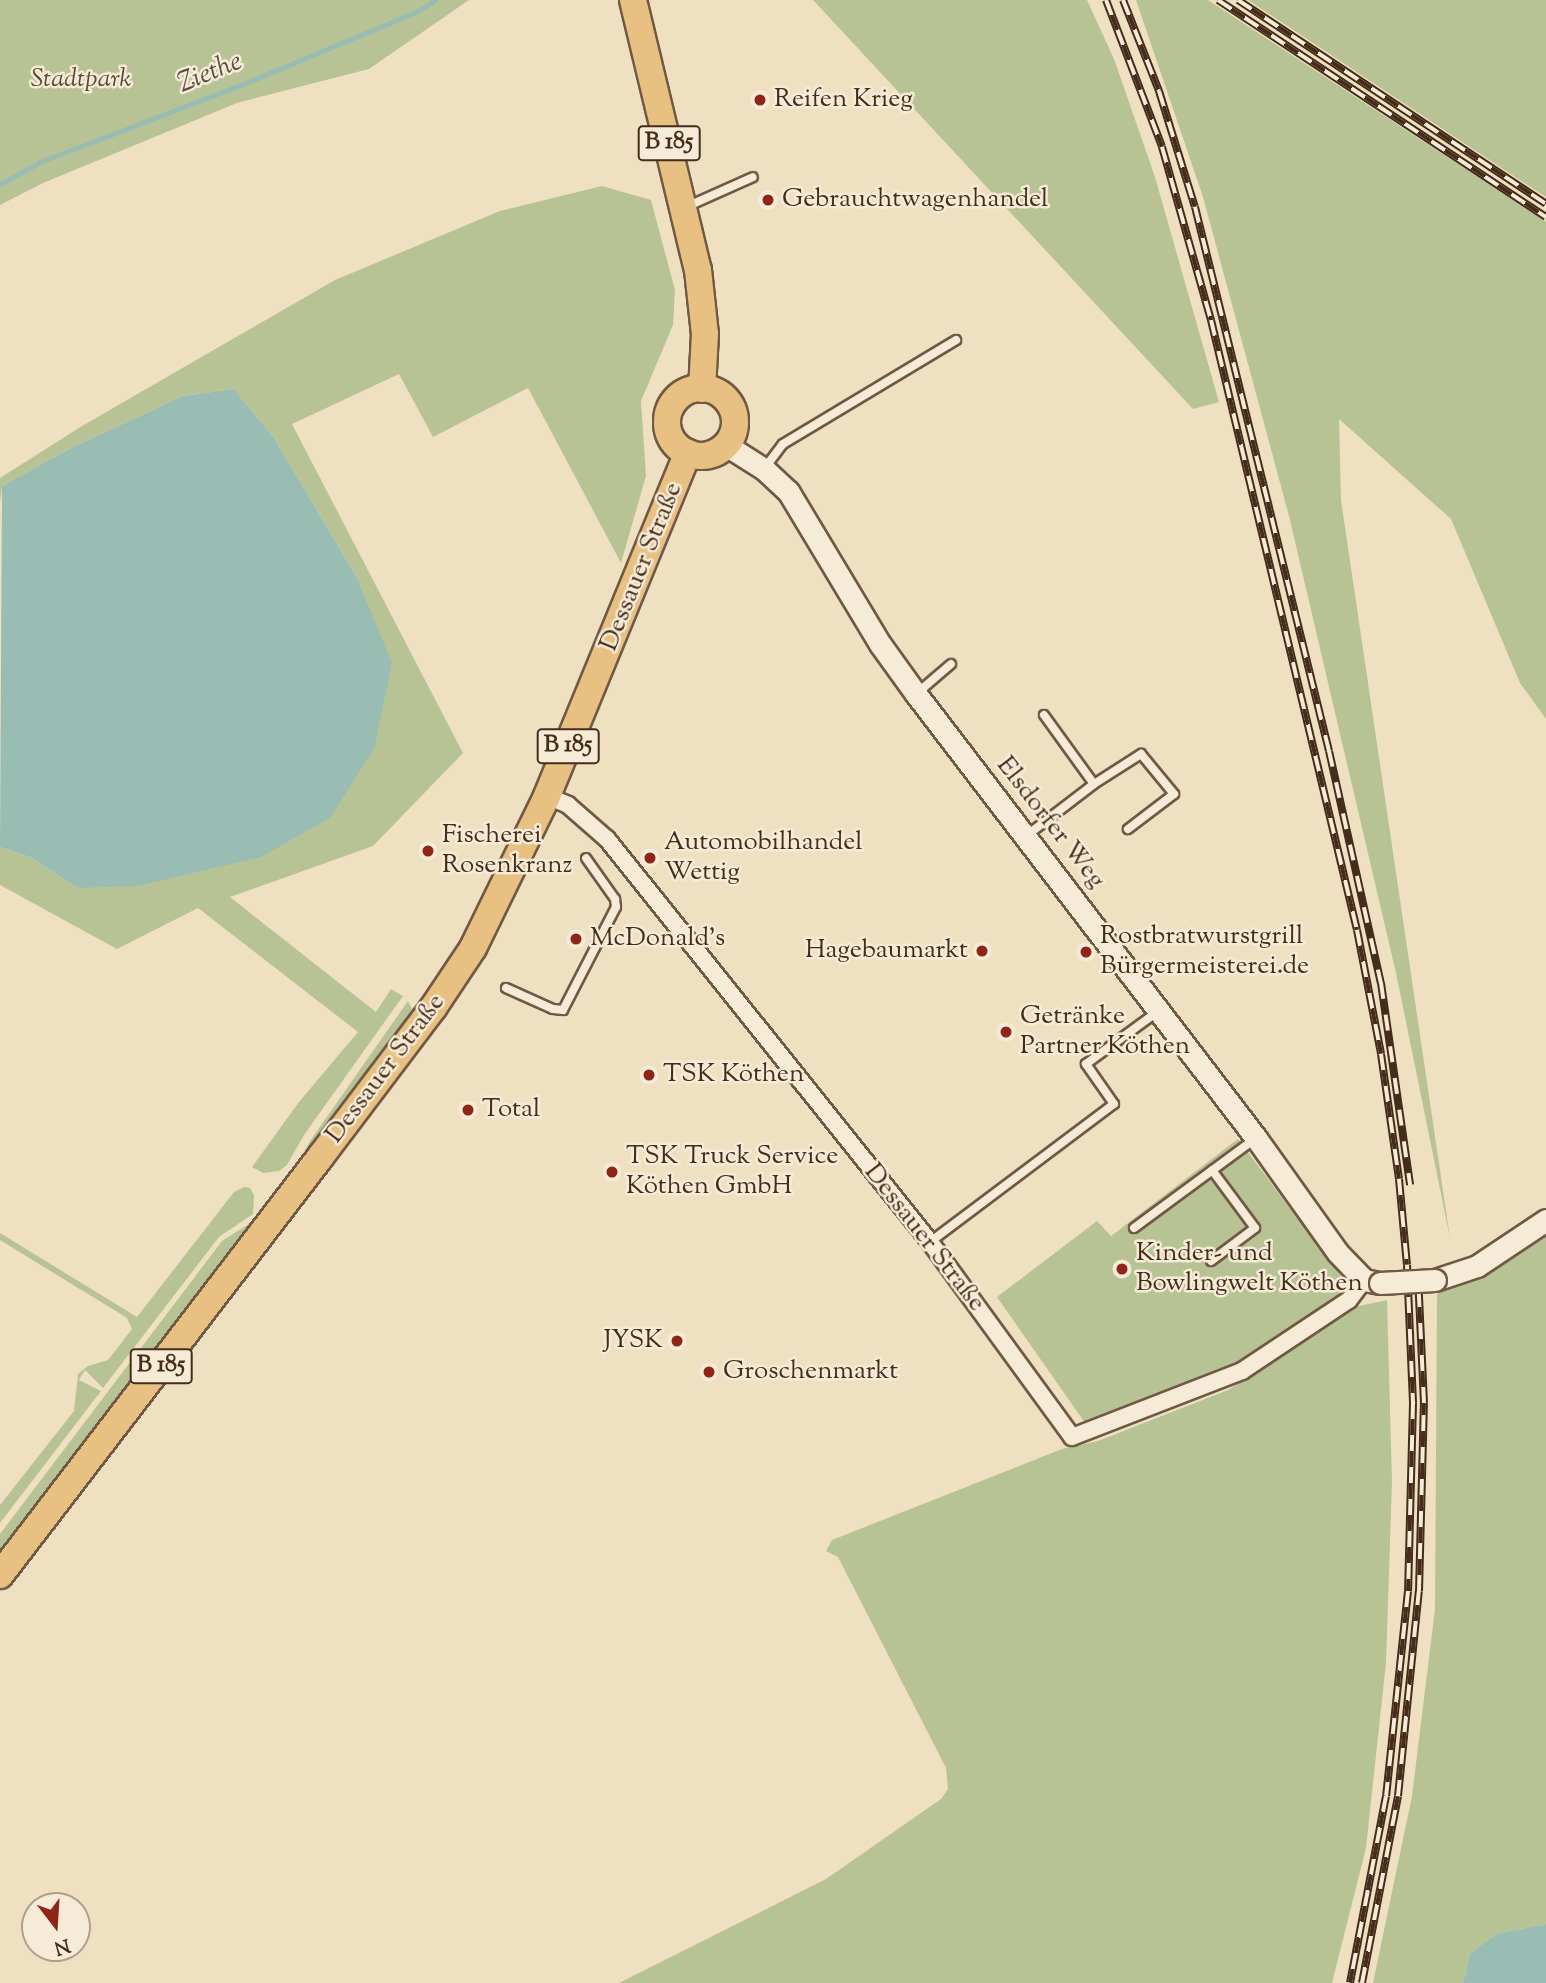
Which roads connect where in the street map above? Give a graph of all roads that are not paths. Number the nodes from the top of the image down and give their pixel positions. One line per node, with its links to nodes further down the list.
1 (633, 0): 3 (main road, B 185)
2 (753, 177): 3 (lane)
3 (684, 208): 5 (main road, B 185)
4 (956, 340): 8 (lane)
5 (702, 389): 6 (main road); 7 (main road)
6 (726, 445): 7 (main road); 8 (street, Elsdorfer Weg)
7 (688, 453): 13 (main road, Dessauer Straße / B 185)
8 (764, 469): 10 (street, Elsdorfer Weg)
9 (951, 664): 10 (lane)
10 (916, 694): 15 (street, Elsdorfer Weg)
11 (1044, 715): 12 (lane)
12 (1094, 784): 14 (lane); 15 (lane)
13 (547, 796): 23 (street, Dessauer Straße); 26 (main road, Dessauer Straße / B 185)
14 (1128, 829)
15 (1026, 836): 18 (street, Elsdorfer Weg)
16 (586, 858): 17 (lane)
17 (506, 988)
18 (1159, 1010): 19 (street, Elsdorfer Weg); 23 (lane)
19 (1256, 1138): 20 (lane); 25 (street, Elsdorfer Weg)
20 (1212, 1170): 22 (lane); 24 (lane)
21 (1546, 1220): 25 (street, bridge)
22 (1134, 1228)
23 (930, 1242): 25 (street, Dessauer Straße)
24 (1211, 1261)
25 (1372, 1282)
26 (0, 1575)

